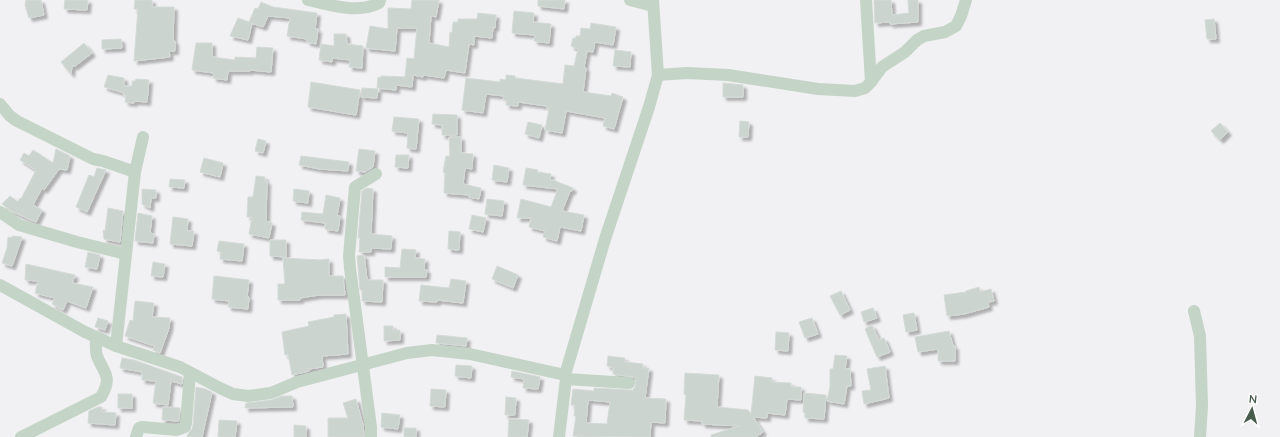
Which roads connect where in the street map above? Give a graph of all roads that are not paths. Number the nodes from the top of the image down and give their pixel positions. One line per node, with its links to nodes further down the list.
1 (308, 0): 2 (street)
2 (380, 0)
3 (630, 0): 6 (street)
4 (866, 0): 8 (street)
5 (966, 0): 8 (street)
6 (653, 3): 7 (street)
7 (658, 75): 8 (street); 21 (street)
8 (872, 82)
9 (0, 104): 11 (street)
10 (143, 137): 11 (street)
11 (135, 172): 14 (street)
12 (376, 174): 19 (street)
13 (0, 212): 14 (street)
14 (126, 254): 18 (street)
15 (0, 285): 17 (street)
16 (1194, 311): 27 (street)
17 (96, 337): 18 (street); 23 (street)
18 (116, 346): 20 (street)
19 (363, 364): 20 (street); 21 (street); 25 (street)
20 (190, 373): 24 (street)
21 (566, 377): 22 (street); 26 (street)
22 (629, 383)
23 (21, 437)
24 (136, 437)
25 (371, 437)
26 (559, 437)
27 (1200, 437)

